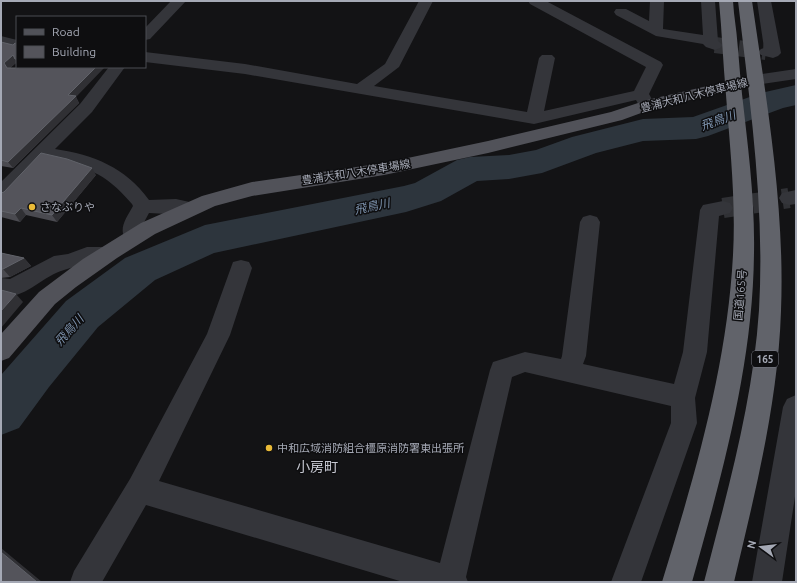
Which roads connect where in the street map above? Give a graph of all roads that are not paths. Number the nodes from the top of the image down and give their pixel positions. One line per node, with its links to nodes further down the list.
1 (179, 1): 11 (street)
2 (426, 1): 19 (street)
3 (535, 1): 20 (street)
4 (657, 1): 10 (street)
5 (708, 1): 10 (street)
6 (726, 1): 18 (highway, 国道165号 / 165)
7 (745, 1): 17 (highway, 国道165号 / 165)
8 (764, 1): 12 (street)
9 (621, 12): 10 (street)
10 (656, 31)
11 (146, 35)
12 (766, 52)
13 (146, 57): 19 (street)
14 (547, 58): 21 (street)
15 (116, 68): 23 (street)
16 (796, 74): 17 (street)
17 (755, 85): 18 (main road, 豊浦大和八木停車場線); 22 (highway, 国道165号 / 165)
18 (734, 88): 20 (main road, 豊浦大和八木停車場線); 22 (highway, 国道165号 / 165)
19 (360, 89): 21 (street)
20 (644, 99): 21 (street); 26 (main road, 豊浦大和八木停車場線)
21 (534, 119)
22 (750, 134): 41 (highway, 国道165号 / 165); 42 (highway, 国道165号 / 165)
23 (43, 153): 24 (street); 25 (street)
24 (1, 193)
25 (143, 206): 26 (street); 29 (street)
26 (187, 208): 29 (main road, 豊浦大和八木停車場線)
27 (723, 208): 35 (street)
28 (590, 222): 34 (street)
29 (133, 236): 30 (main road, 豊浦大和八木停車場線)
30 (105, 255): 32 (street); 33 (main road, 豊浦大和八木停車場線)
31 (241, 268): 37 (street)
32 (1, 287)
33 (1, 351)
34 (568, 371): 35 (street); 39 (street)
35 (683, 398): 40 (street)
36 (796, 407): 43 (street)
37 (140, 489): 38 (street); 39 (street)
38 (85, 582)
39 (452, 582)
40 (626, 582)
41 (677, 582)
42 (719, 582)
43 (767, 582)

